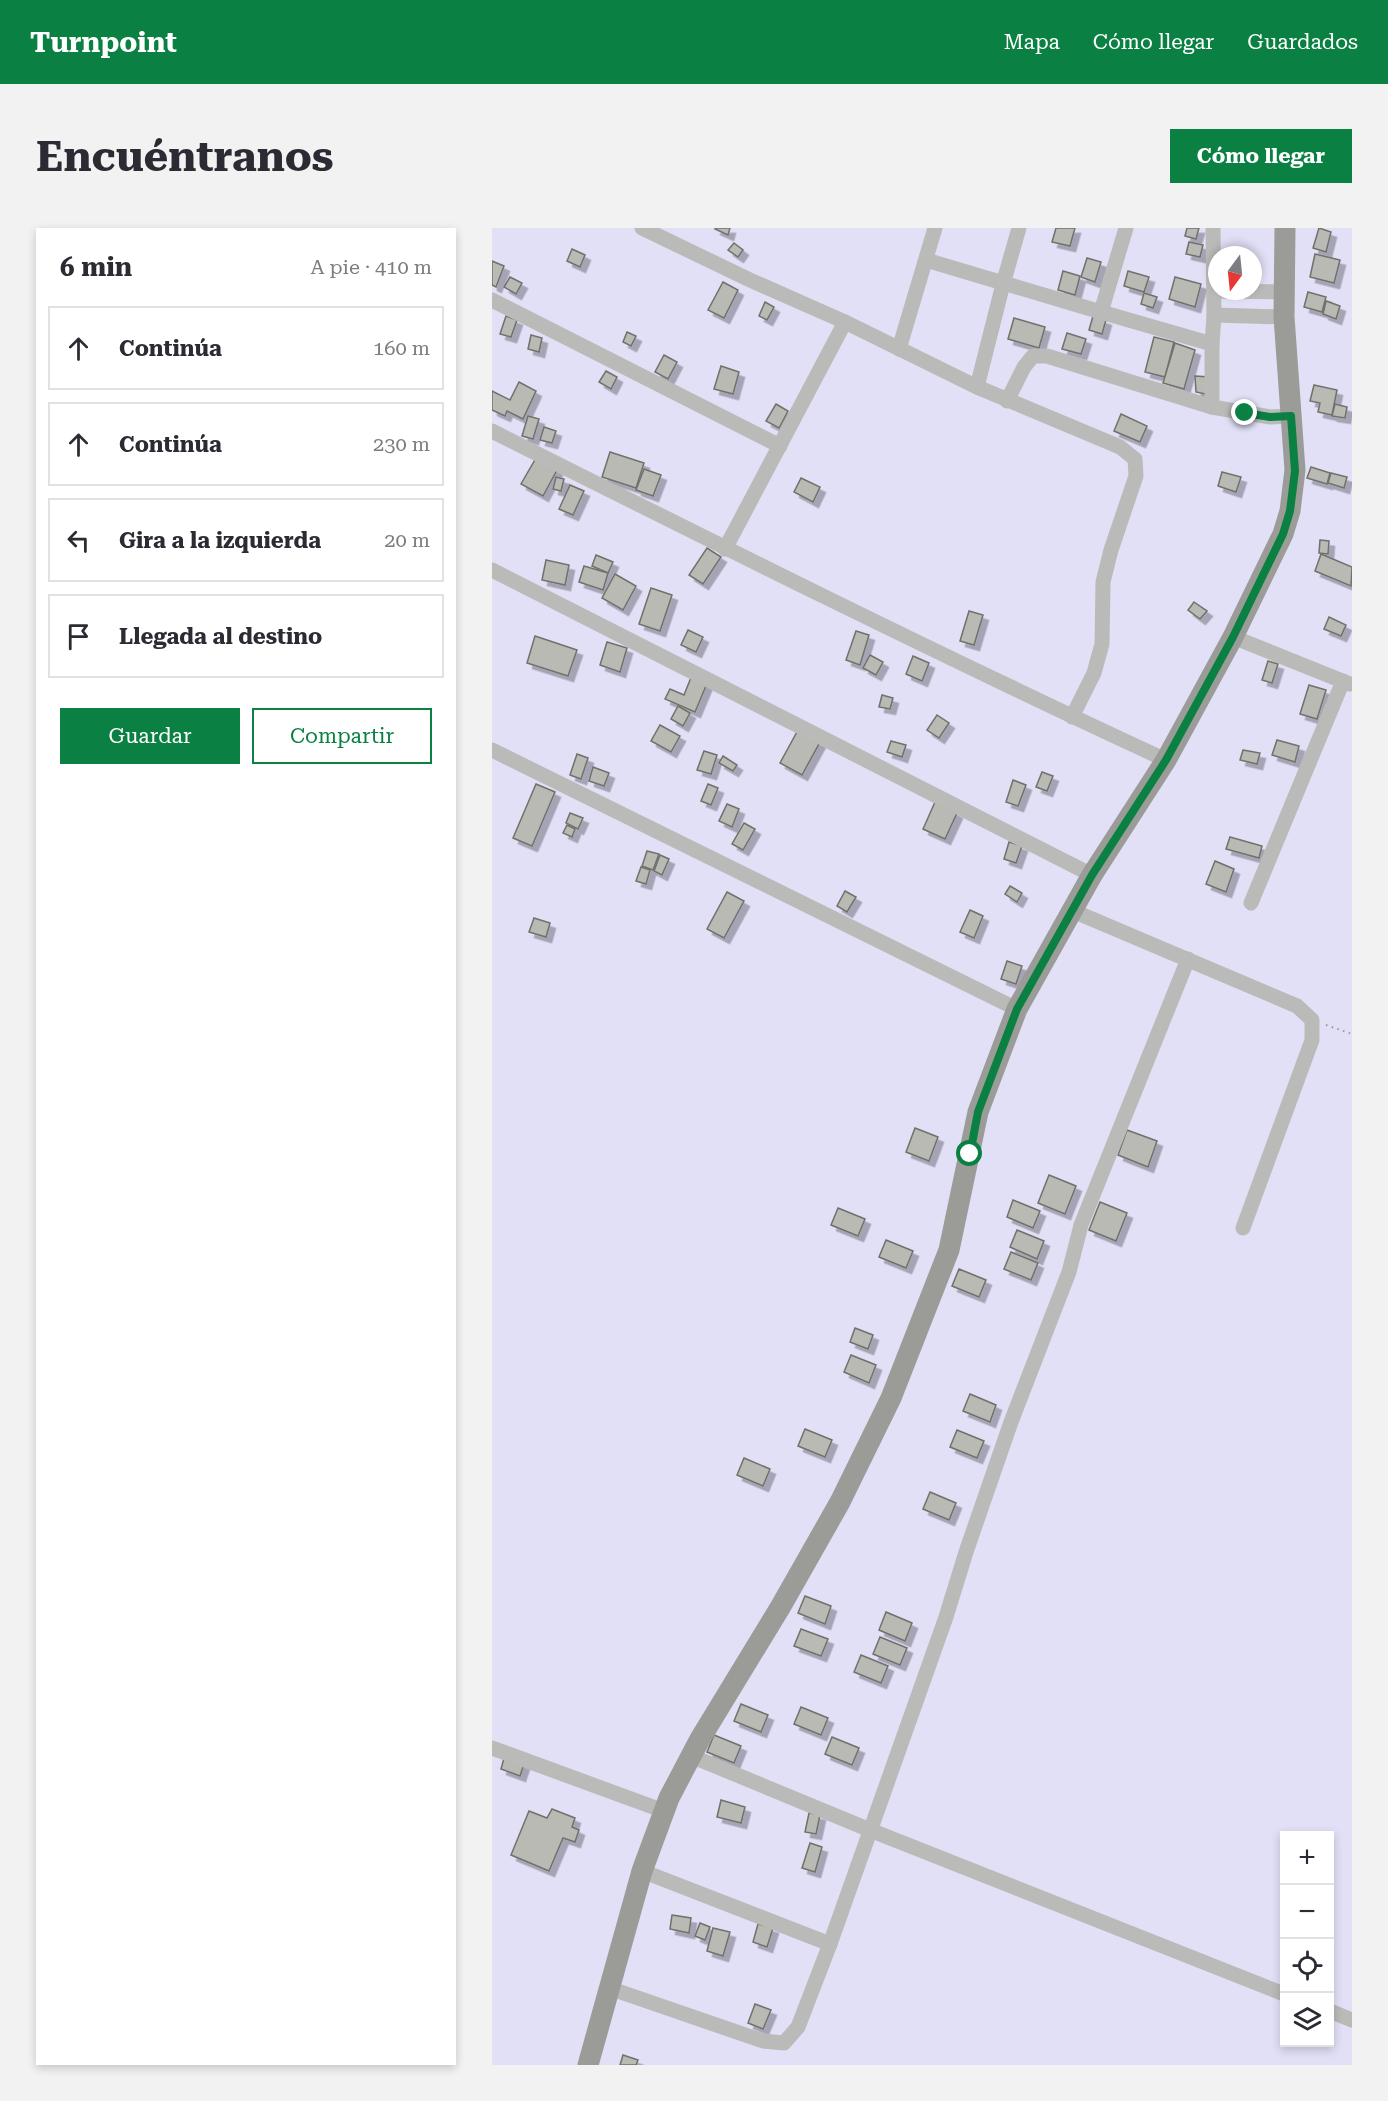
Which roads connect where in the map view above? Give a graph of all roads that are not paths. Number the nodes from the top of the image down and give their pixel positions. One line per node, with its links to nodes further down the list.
1 (642, 228): 17 (street)
2 (935, 228): 8 (street)
3 (1019, 228): 9 (street)
4 (1126, 228): 14 (street)
5 (1213, 228): 7 (street)
6 (1285, 228): 11 (street)
7 (1213, 246)
8 (926, 260): 9 (street); 19 (street)
9 (1003, 284): 14 (street); 20 (street)
10 (1262, 292): 11 (street)
11 (1284, 292): 16 (street)
12 (492, 300): 25 (street)
13 (1214, 300): 15 (street)
14 (1101, 312): 18 (street)
15 (1215, 315): 16 (street); 18 (street)
16 (1284, 317): 23 (street)
17 (845, 322): 19 (street); 25 (street)
18 (1212, 344): 22 (street)
19 (899, 349): 20 (street)
20 (977, 387): 21 (street)
21 (1007, 401): 22 (street); 30 (street)
22 (1212, 407): 23 (street)
23 (1291, 416): 28 (street)
24 (492, 431): 26 (street)
25 (780, 446): 26 (street)
26 (725, 549): 30 (street)
27 (492, 570): 33 (street)
28 (1233, 637): 29 (street); 32 (street)
29 (1347, 683): 34 (street)
30 (1072, 717): 32 (street)
31 (492, 750): 37 (street)
32 (1166, 760): 33 (street)
33 (1092, 875): 35 (street)
34 (1251, 903)
35 (1073, 911): 36 (street); 37 (street)
36 (1188, 959): 38 (street); 42 (street)
37 (1017, 1009): 40 (street)
38 (1243, 1228)
39 (492, 1748): 41 (street)
40 (691, 1756): 41 (street); 42 (street)
41 (664, 1811): 43 (street)
42 (870, 1830): 44 (street); 46 (street)
43 (642, 1871): 44 (street); 45 (street)
44 (830, 1944): 45 (street)
45 (609, 1988): 49 (street)
46 (1281, 1993)
47 (1334, 2013): 48 (street)
48 (1352, 2020)
49 (588, 2065)

